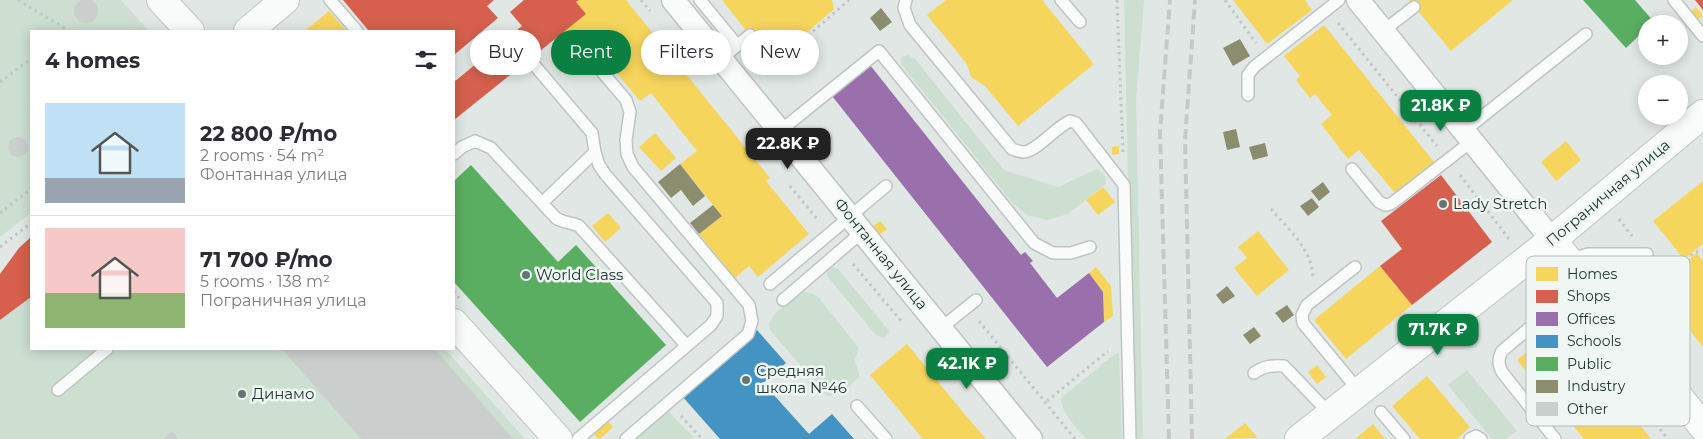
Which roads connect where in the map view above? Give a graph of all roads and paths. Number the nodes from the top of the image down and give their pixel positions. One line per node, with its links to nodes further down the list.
1 (18, 0): 18 (path)
2 (161, 0): 19 (main road)
3 (285, 0): 20 (main road)
4 (330, 0): 21 (lane)
5 (673, 0): 22 (street, Фонтанная улица)
6 (700, 0): 23 (lane)
7 (848, 0): 24 (path)
8 (906, 0): 44 (lane)
9 (1061, 0): 17 (lane)
10 (1117, 0): 44 (path)
11 (1225, 0): 29 (path)
12 (1339, 0): 16 (lane)
13 (1358, 0): 25 (street)
14 (1674, 0): 27 (lane)
15 (1414, 6): 25 (lane)
16 (1327, 10): 36 (lane); 42 (path)
17 (1080, 22)
18 (67, 30)
19 (189, 30)
20 (249, 30)
21 (356, 30)
22 (705, 30)
23 (717, 30)
24 (814, 30)
25 (1383, 31): 39 (street)
26 (1586, 34): 39 (lane)
27 (1703, 36)
28 (741, 42): 30 (lane)
29 (1256, 43)
30 (731, 50)
31 (731, 55): 38 (street, Фонтанная улица)
32 (30, 60): 35 (path)
33 (541, 73): 40 (lane)
34 (605, 75): 78 (lane)
35 (0, 82)
36 (1248, 94)
37 (1703, 114): 52 (main road, Пограничная улица)
38 (780, 131): 51 (street, Фонтанная улица); 55 (lane)
39 (1468, 136): 42 (lane); 52 (street)
40 (595, 152): 47 (lane); 72 (lane)
41 (455, 153): 47 (lane)
42 (1449, 160): 43 (lane); 53 (path)
43 (1352, 169)
44 (1124, 185): 71 (lane)
45 (886, 186): 51 (lane)
46 (30, 190): 49 (path)
47 (542, 203): 72 (lane)
48 (1271, 209): 67 (path)
49 (0, 213)
50 (30, 224): 54 (path)
51 (856, 224): 64 (lane); 65 (lane); 70 (street, Фонтанная улица)
52 (1552, 240): 58 (main road, Пограничная улица); 59 (main road)
53 (1502, 246)
54 (0, 247)
55 (1090, 247)
56 (1703, 251): 61 (path)
57 (1647, 254): 60 (lane)
58 (1532, 256)
59 (1565, 256)
60 (1581, 256)
61 (1690, 256)
62 (1526, 260): 76 (main road, Пограничная улица)
63 (1355, 267): 67 (lane)
64 (770, 284)
65 (783, 300)
66 (972, 304): 70 (lane); 92 (path)
67 (1307, 305): 76 (lane)
68 (455, 324): 86 (main road)
69 (1526, 326): 79 (lane)
70 (941, 328): 91 (street, Фонтанная улица)
71 (1127, 336): 77 (path); 93 (lane)
72 (686, 345): 87 (lane)
73 (106, 350): 75 (lane)
74 (1254, 373): 83 (lane)
75 (58, 390)
76 (1359, 391): 83 (main road, Пограничная улица)
77 (1047, 401)
78 (669, 402): 88 (lane); 89 (path)
79 (1526, 402)
80 (857, 406): 90 (lane)
81 (1690, 411): 85 (main road)
82 (1381, 412): 95 (lane)
83 (1330, 414): 94 (main road, Пограничная улица)
84 (1545, 426): 98 (lane)
85 (1703, 427)
86 (558, 439)
87 (578, 439)
88 (626, 439)
89 (702, 439)
90 (886, 439)
91 (1031, 439)
92 (1075, 439)
93 (1130, 439)
94 (1299, 439)
95 (1404, 439)
96 (1470, 439): 97 (lane)
97 (1481, 439)
98 (1555, 439)

